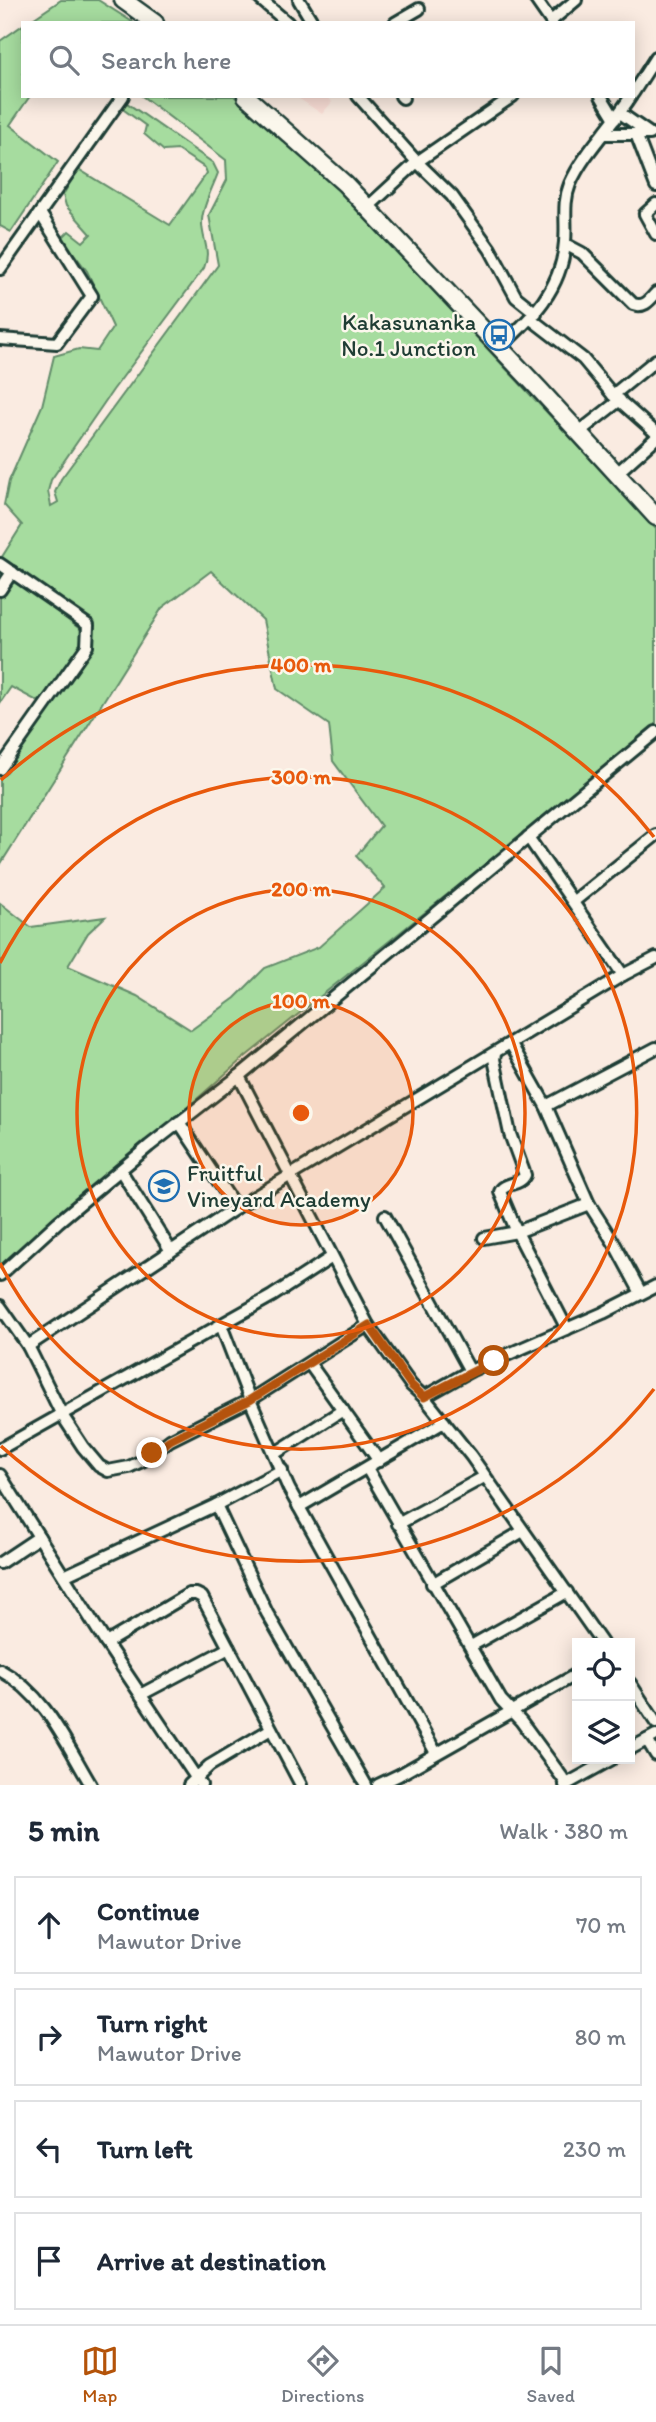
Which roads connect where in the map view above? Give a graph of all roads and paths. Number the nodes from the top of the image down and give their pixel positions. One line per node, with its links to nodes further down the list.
1 (123, 0): 7 (highway)
2 (261, 0): 8 (street)
3 (299, 0): 9 (street)
4 (536, 0): 11 (street)
5 (576, 0): 12 (street)
6 (419, 9): 10 (street)
7 (152, 21)
8 (286, 21)
9 (310, 21)
10 (398, 21)
11 (550, 21)
12 (552, 21)
13 (655, 61): 14 (street)
14 (635, 90)
15 (123, 98): 29 (street)
16 (248, 98): 28 (highway)
17 (360, 98): 25 (street)
18 (508, 98): 25 (street)
19 (603, 98): 21 (street)
20 (629, 98): 21 (street)
21 (617, 116): 22 (street); 23 (street)
22 (653, 133): 24 (street)
23 (604, 134): 24 (street); 31 (street)
24 (636, 134): 26 (street)
25 (417, 162): 28 (street); 34 (street)
26 (656, 186)
27 (656, 204): 30 (street)
28 (368, 207): 36 (highway)
29 (40, 214): 32 (street); 35 (street)
30 (656, 233)
31 (565, 244): 33 (street); 34 (street)
32 (0, 269)
33 (656, 293)
34 (533, 316): 36 (street); 38 (street)
35 (0, 339)
36 (499, 348): 39 (highway)
37 (656, 360): 38 (street)
38 (616, 397): 39 (street); 40 (street)
39 (579, 432): 42 (highway)
40 (656, 433)
41 (656, 439): 42 (street)
42 (616, 474): 43 (highway)
43 (656, 517)
44 (0, 564): 45 (street)
45 (12, 572): 46 (street); 48 (street)
46 (0, 590)
47 (656, 732): 50 (street)
48 (0, 769)
49 (656, 835): 51 (street)
50 (528, 837): 51 (street); 57 (street)
51 (574, 901): 53 (street)
52 (656, 958): 53 (street)
53 (623, 975): 54 (street)
54 (511, 1044): 56 (street); 58 (street)
55 (656, 1048): 58 (street)
56 (495, 1054): 61 (street); 65 (street)
57 (239, 1076): 59 (street); 61 (street)
58 (546, 1106): 62 (street)
59 (179, 1122): 60 (street); 63 (street)
60 (121, 1171): 67 (street); 69 (street)
61 (290, 1175): 63 (street); 68 (street)
62 (589, 1204): 65 (street); 71 (street)
63 (236, 1208): 67 (street)
64 (385, 1216): 78 (street)
65 (517, 1233): 66 (street); 75 (street)
66 (484, 1238)
67 (171, 1251): 76 (street)
68 (332, 1257): 73 (street); 74 (street)
69 (0, 1275)
70 (656, 1286): 71 (street)
71 (641, 1293): 75 (street)
72 (0, 1306): 76 (street)
73 (221, 1325): 80 (street); 82 (street)
74 (369, 1325): 77 (street); 79 (street)
75 (567, 1329): 78 (street)
76 (28, 1346): 82 (street)
77 (309, 1363): 80 (street); 81 (street)
78 (470, 1371): 79 (street)
79 (424, 1397): 83 (street)
80 (250, 1400): 82 (street); 85 (street)
81 (343, 1410): 85 (street); 86 (street)
82 (62, 1415): 84 (street)
83 (444, 1422): 86 (street); 90 (street)
84 (0, 1449)
85 (274, 1454): 88 (street)
86 (379, 1461): 87 (street)
87 (366, 1468): 92 (street); 93 (street)
88 (282, 1470): 91 (street); 92 (street)
89 (0, 1475): 95 (street)
90 (484, 1476): 93 (street); 94 (street)
91 (216, 1505): 97 (street); 119 (street)
92 (299, 1507): 113 (street)
93 (398, 1524): 98 (street)
94 (523, 1531): 98 (street); 99 (street)
95 (39, 1537): 96 (street); 97 (street)
96 (0, 1563)
97 (64, 1576): 101 (street)
98 (432, 1584): 102 (street)
99 (567, 1592): 100 (street); 102 (street)
100 (599, 1638)
101 (106, 1643): 103 (street); 107 (street)
102 (471, 1646): 108 (street)
103 (229, 1648): 107 (street); 110 (street)
104 (0, 1670): 117 (street)
105 (572, 1677): 108 (street)
106 (635, 1691): 109 (street)
107 (142, 1695): 116 (street)
108 (512, 1711): 113 (street); 121 (street)
109 (656, 1723)
110 (271, 1729): 116 (street); 118 (street)
111 (652, 1737): 112 (street); 114 (street)
112 (635, 1746)
113 (436, 1753): 120 (street)
114 (656, 1755)
115 (603, 1764): 121 (street)
116 (195, 1783)
117 (91, 1785)
118 (302, 1785)
119 (366, 1785)
120 (378, 1785)
121 (566, 1785)

